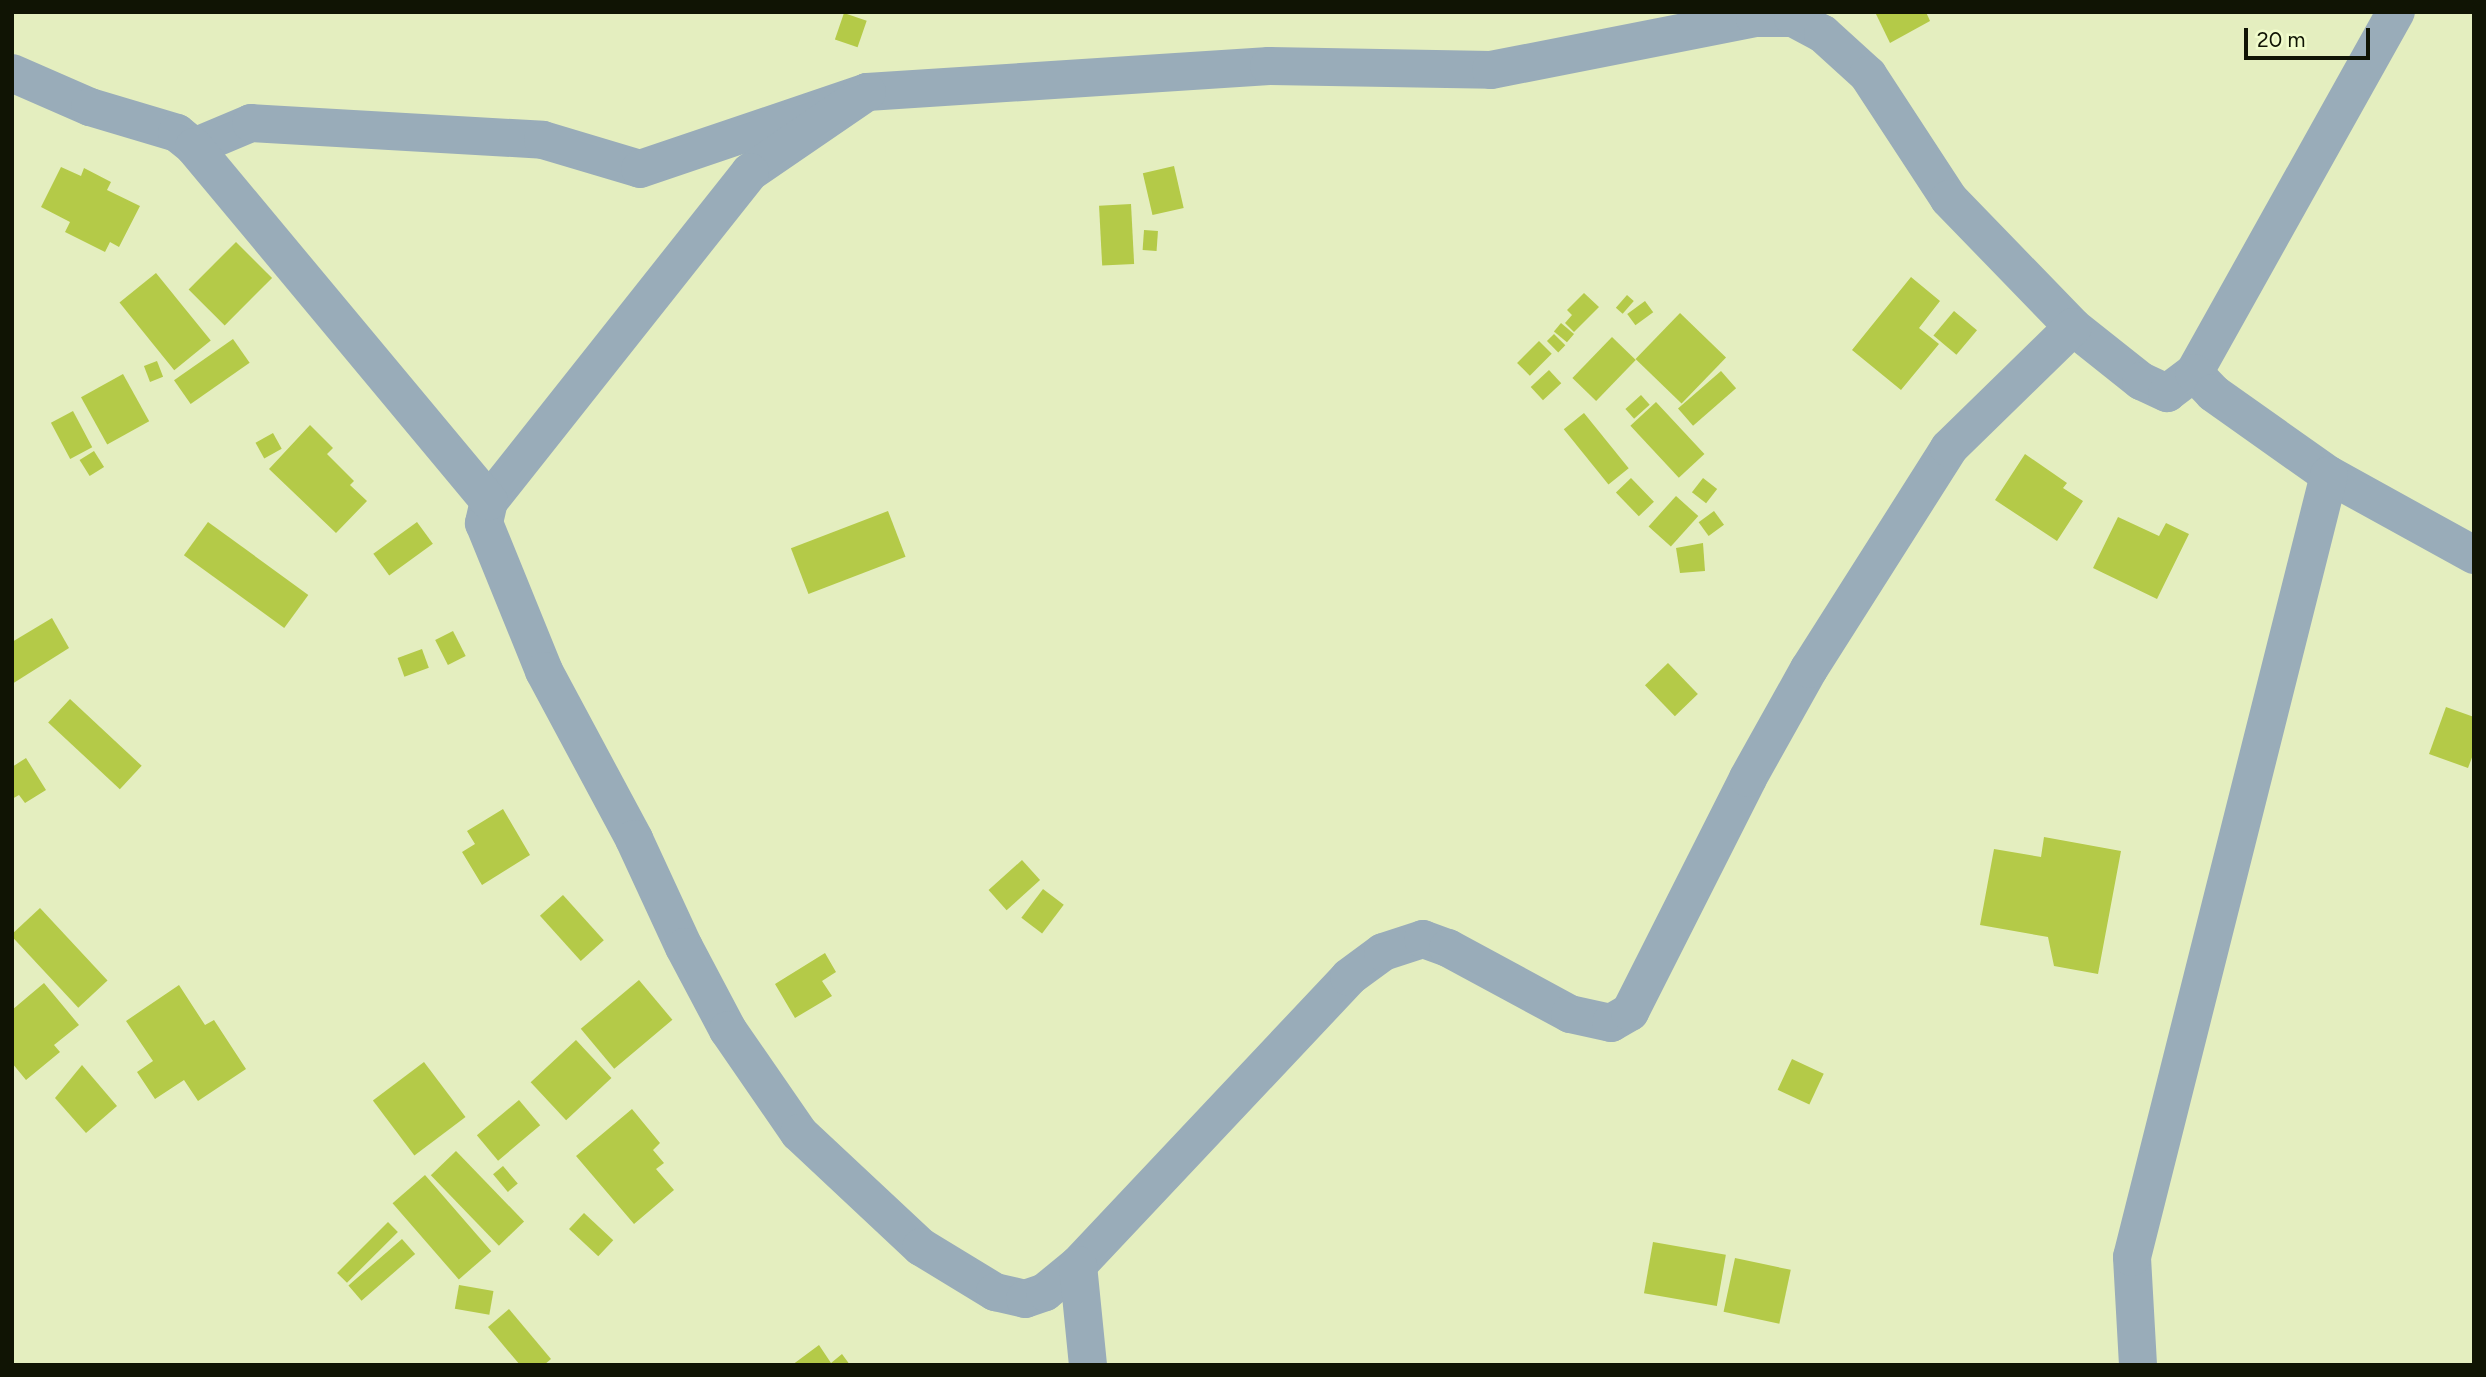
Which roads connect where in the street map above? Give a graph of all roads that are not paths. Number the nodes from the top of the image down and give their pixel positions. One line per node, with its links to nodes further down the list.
1 (2396, 12): 7 (street)
2 (12, 73): 4 (street)
3 (867, 92): 5 (street); 6 (street); 9 (street)
4 (30, 96): 5 (street)
5 (194, 147): 9 (street)
6 (2073, 327): 7 (street); 11 (street)
7 (2193, 373): 8 (street)
8 (2329, 475): 10 (street); 13 (street)
9 (489, 501): 11 (street)
10 (2474, 555)
11 (1078, 1265): 12 (street)
12 (1088, 1365)
13 (2138, 1365)

